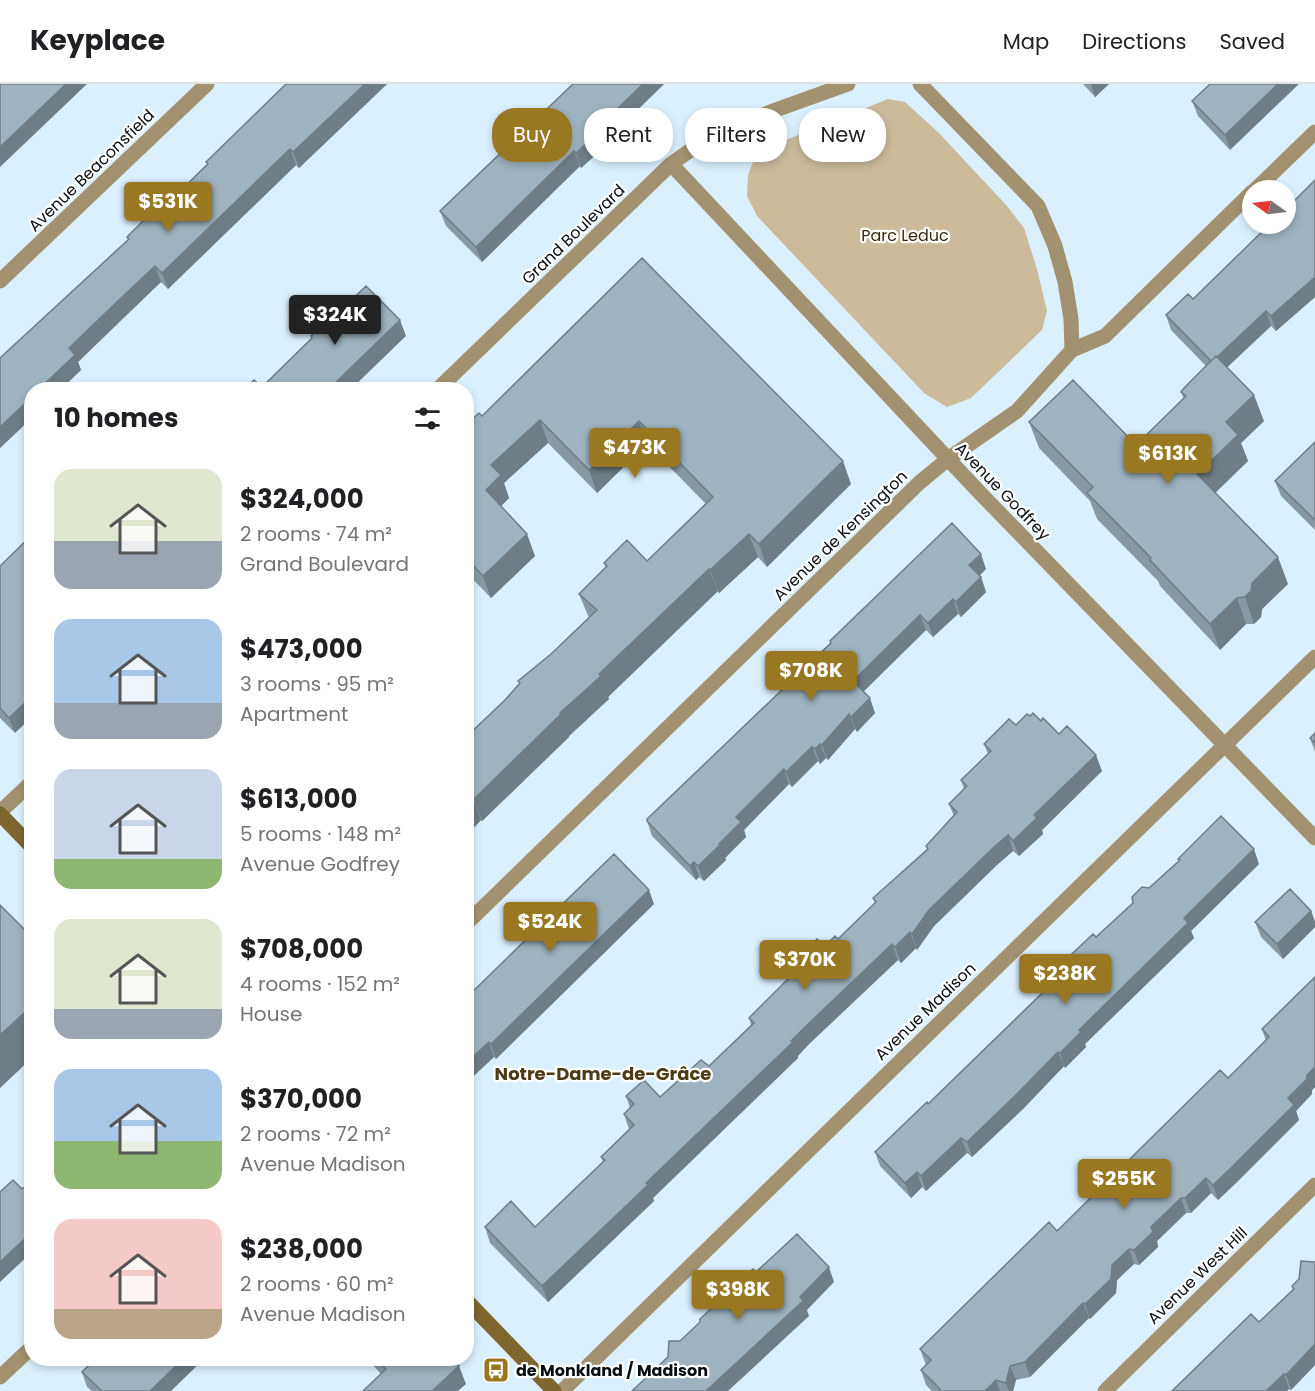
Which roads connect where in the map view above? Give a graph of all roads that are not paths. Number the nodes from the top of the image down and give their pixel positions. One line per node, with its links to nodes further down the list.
1 (207, 84): 8 (street, Avenue Beaconsfield)
2 (848, 84): 5 (street, Grand Boulevard)
3 (920, 84): 9 (street)
4 (1315, 132): 6 (street, Avenue de Kensington)
5 (671, 164): 10 (street, Grand Boulevard); 11 (street, Avenue Godfrey)
6 (1265, 180)
7 (1242, 202): 9 (street, Avenue de Kensington)
8 (0, 281)
9 (1072, 350): 11 (street, Avenue de Kensington)
10 (445, 382)
11 (948, 459): 13 (street, Avenue Godfrey); 18 (street, Avenue de Kensington)
12 (1315, 657): 13 (street, Avenue Madison)
13 (1225, 745): 17 (street, Avenue Godfrey); 24 (street, Avenue Madison)
14 (24, 790): 15 (street)
15 (0, 813): 16 (street)
16 (24, 838)
17 (1315, 838)
18 (474, 916)
19 (1315, 1185): 25 (street, Avenue West Hill)
20 (474, 1308): 23 (street)
21 (24, 1354): 22 (street)
22 (0, 1377)
23 (554, 1391)
24 (562, 1391)
25 (1105, 1391)

